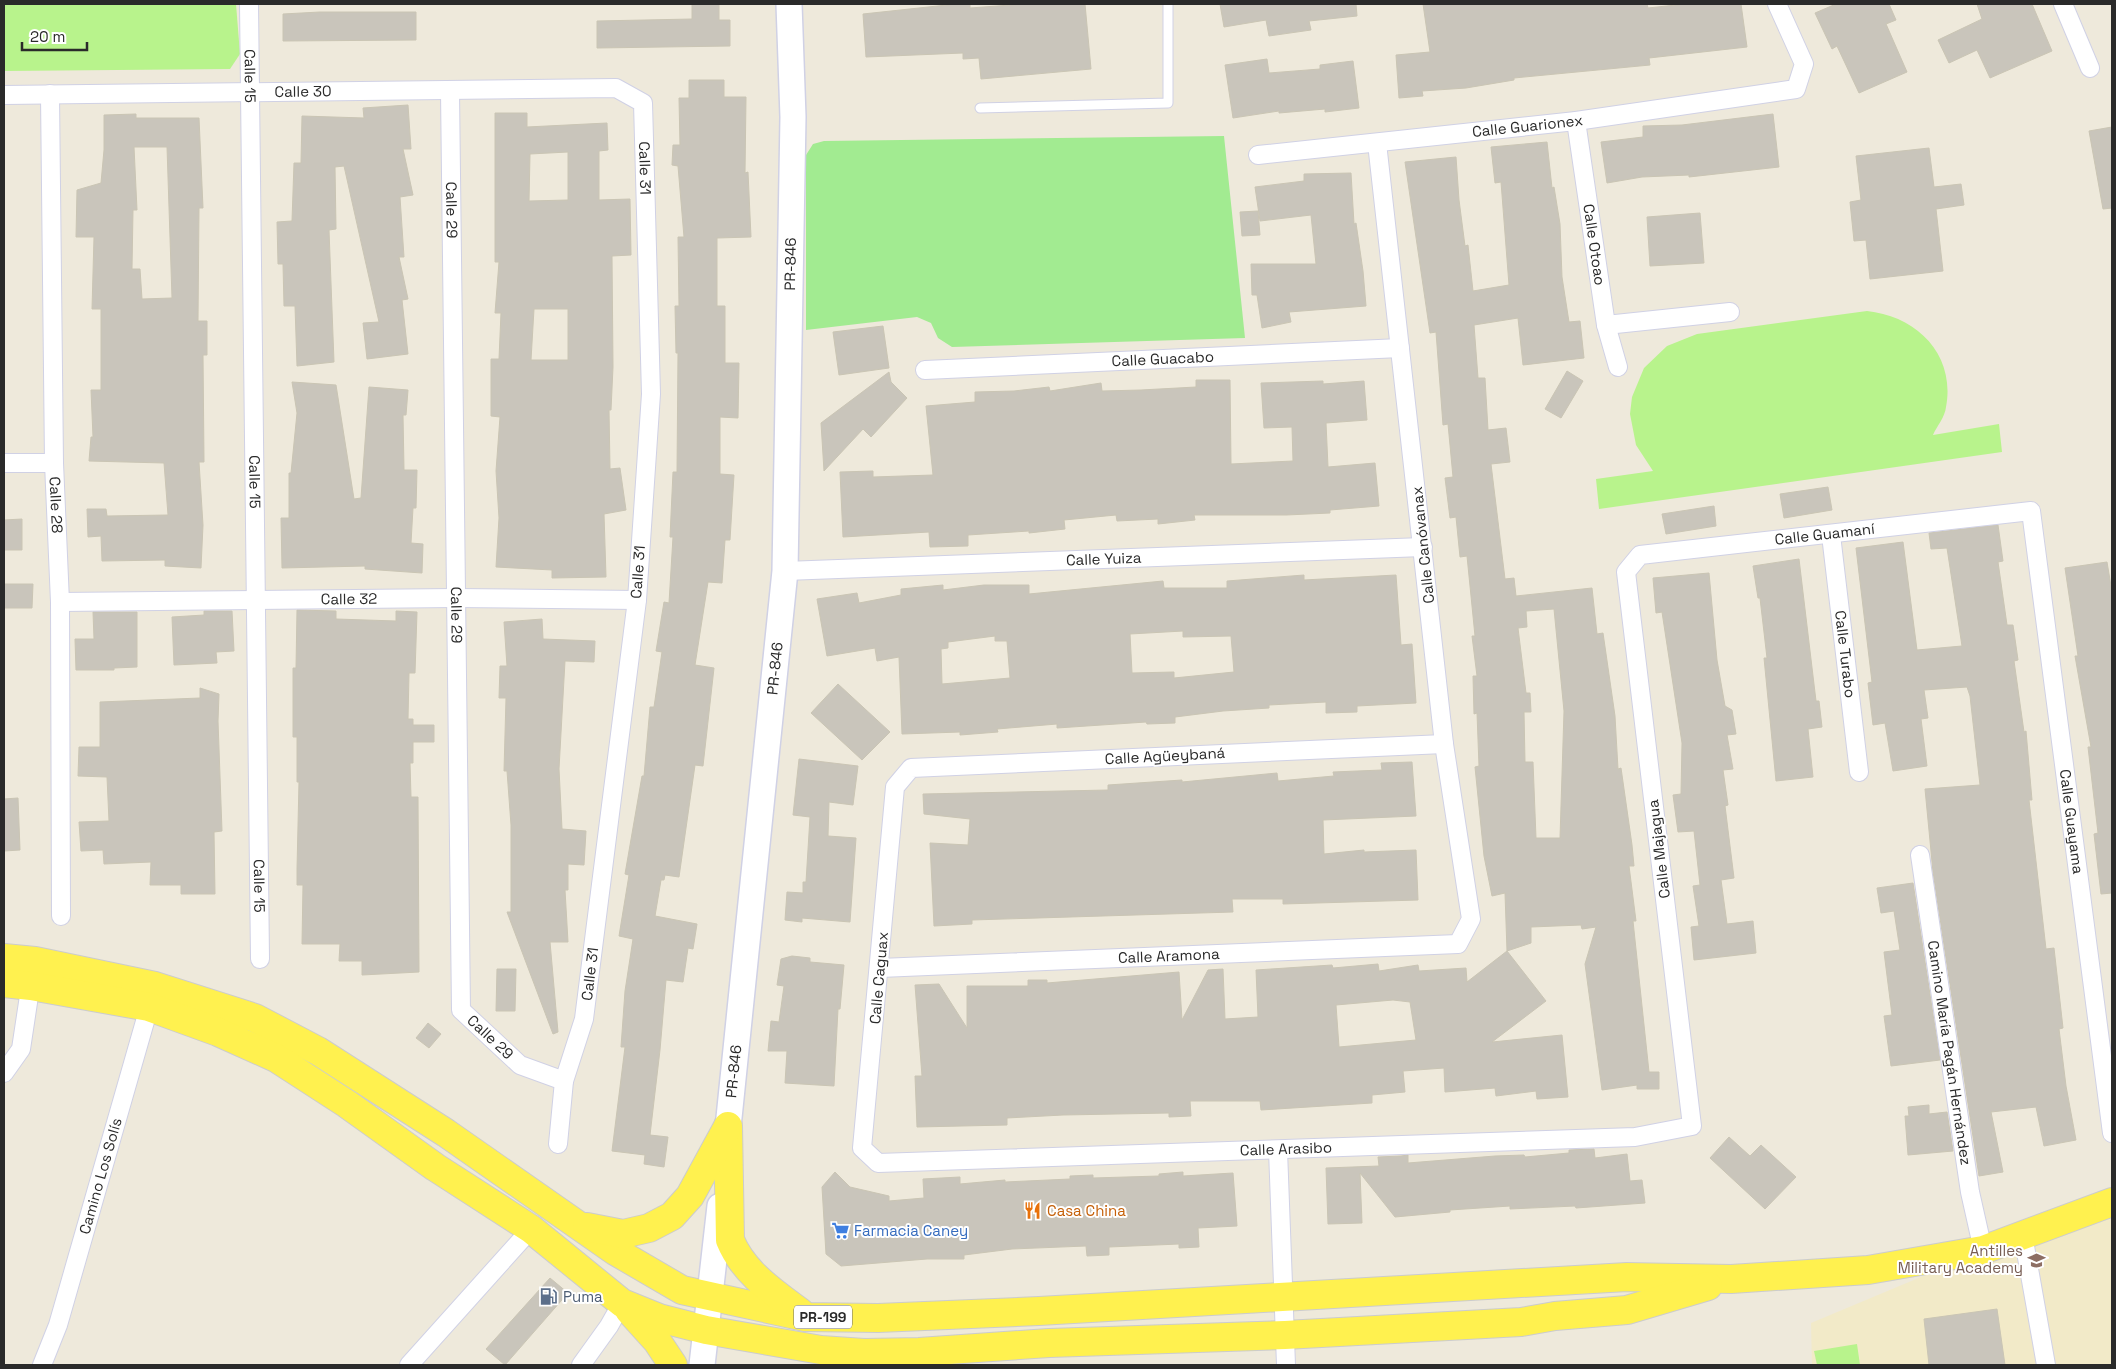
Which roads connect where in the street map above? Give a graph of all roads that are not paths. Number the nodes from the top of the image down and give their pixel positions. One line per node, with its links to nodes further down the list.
1 (248, 4): 9 (street, Calle 15)
2 (789, 4): 26 (street, PR-846 / PR-846)
3 (1168, 4): 12 (lane)
4 (1777, 4): 13 (street, Calle Guarionex)
5 (2063, 4): 6 (street)
6 (2090, 68)
7 (601, 88): 8 (street, Calle 30); 30 (street, Calle 31)
8 (450, 91): 9 (street, Calle 30); 28 (street, Calle 29)
9 (249, 92): 10 (street, Calle 30); 29 (street, Calle 15)
10 (50, 94): 11 (street, Calle 30); 22 (street, Calle 28)
11 (4, 95)
12 (980, 108)
13 (1576, 121): 14 (street, Calle Guarionex); 17 (street, Calle Otoao)
14 (1377, 143): 15 (street, Calle Guarionex); 18 (street, Calle Canóvanax)
15 (1258, 155)
16 (1730, 312): 17 (street)
17 (1606, 326): 19 (street, Calle Otoao)
18 (1400, 348): 20 (street, Calle Guacabo); 25 (street, Calle Canóvanax)
19 (1618, 367)
20 (925, 370)
21 (4, 463): 22 (street)
22 (54, 463): 31 (street, Calle 28)
23 (2031, 511): 24 (street, Calle Guamaní); 48 (street, Calle Guayama)
24 (1831, 535): 27 (street, Calle Guamaní); 33 (street, Calle Turabo)
25 (1423, 547): 26 (street, Calle Yuiza); 32 (street, Calle Canóvanax)
26 (785, 571): 46 (street, PR-846 / PR-846)
27 (1626, 572): 47 (street, Calle Majagua)
28 (455, 598): 29 (street, Calle 32); 30 (street, Calle 32); 45 (street, Calle 29)
29 (256, 599): 31 (street, Calle 32); 39 (street, Calle 15)
30 (637, 600): 45 (street, Calle 31)
31 (60, 602): 36 (street, Calle 28)
32 (1444, 744): 34 (street, Calle Agüeybaná); 37 (street, Calle Canóvanax)
33 (1860, 772)
34 (895, 787): 40 (street, Calle Caguax)
35 (1920, 854): 56 (street, Camino María Pagán Hernández)
36 (61, 916)
37 (1458, 944): 40 (street, Calle Aramona)
38 (4, 958): 41 (main road, PR-199)
39 (260, 959)
40 (880, 968): 51 (street, Calle Caguax)
41 (33, 973): 42 (main road, PR-199); 43 (main road, PR-199); 44 (street)
42 (4, 983)
43 (152, 996): 53 (main road, PR-199); 54 (main road, PR-199); 65 (street, Camino Los Solís)
44 (4, 1073)
45 (564, 1081): 49 (street, Calle 31)
46 (728, 1126): 53 (main road); 58 (street, PR-846 / PR-846); 61 (main road)
47 (1692, 1126): 50 (street, Calle Arasibo)
48 (2112, 1133)
49 (558, 1144)
50 (1278, 1150): 51 (street, Calle Arasibo); 59 (street)
51 (878, 1163)
52 (2112, 1202): 55 (main road, PR-199)
53 (577, 1226): 58 (main road, PR-199)
54 (531, 1229): 60 (main road, PR-199); 66 (street)
55 (2023, 1236): 56 (main road, PR-199); 72 (street)
56 (1983, 1250): 57 (main road, PR-199)
57 (1731, 1279): 59 (main road, PR-199); 63 (main road, PR-199)
58 (710, 1297): 61 (main road, PR-199); 62 (street, PR-846 / PR-846)
59 (1283, 1297): 61 (main road, PR-199); 63 (street)
60 (622, 1303): 62 (main road, PR-199); 67 (street); 68 (main road)
61 (805, 1316)
62 (706, 1330): 64 (main road, PR-199); 69 (street, PR-846)
63 (1285, 1335): 64 (main road, PR-199); 71 (street)
64 (842, 1352): 70 (main road)
65 (42, 1365)
66 (409, 1365)
67 (581, 1365)
68 (673, 1365)
69 (702, 1365)
70 (800, 1365)
71 (1286, 1365)
72 (2046, 1365)

